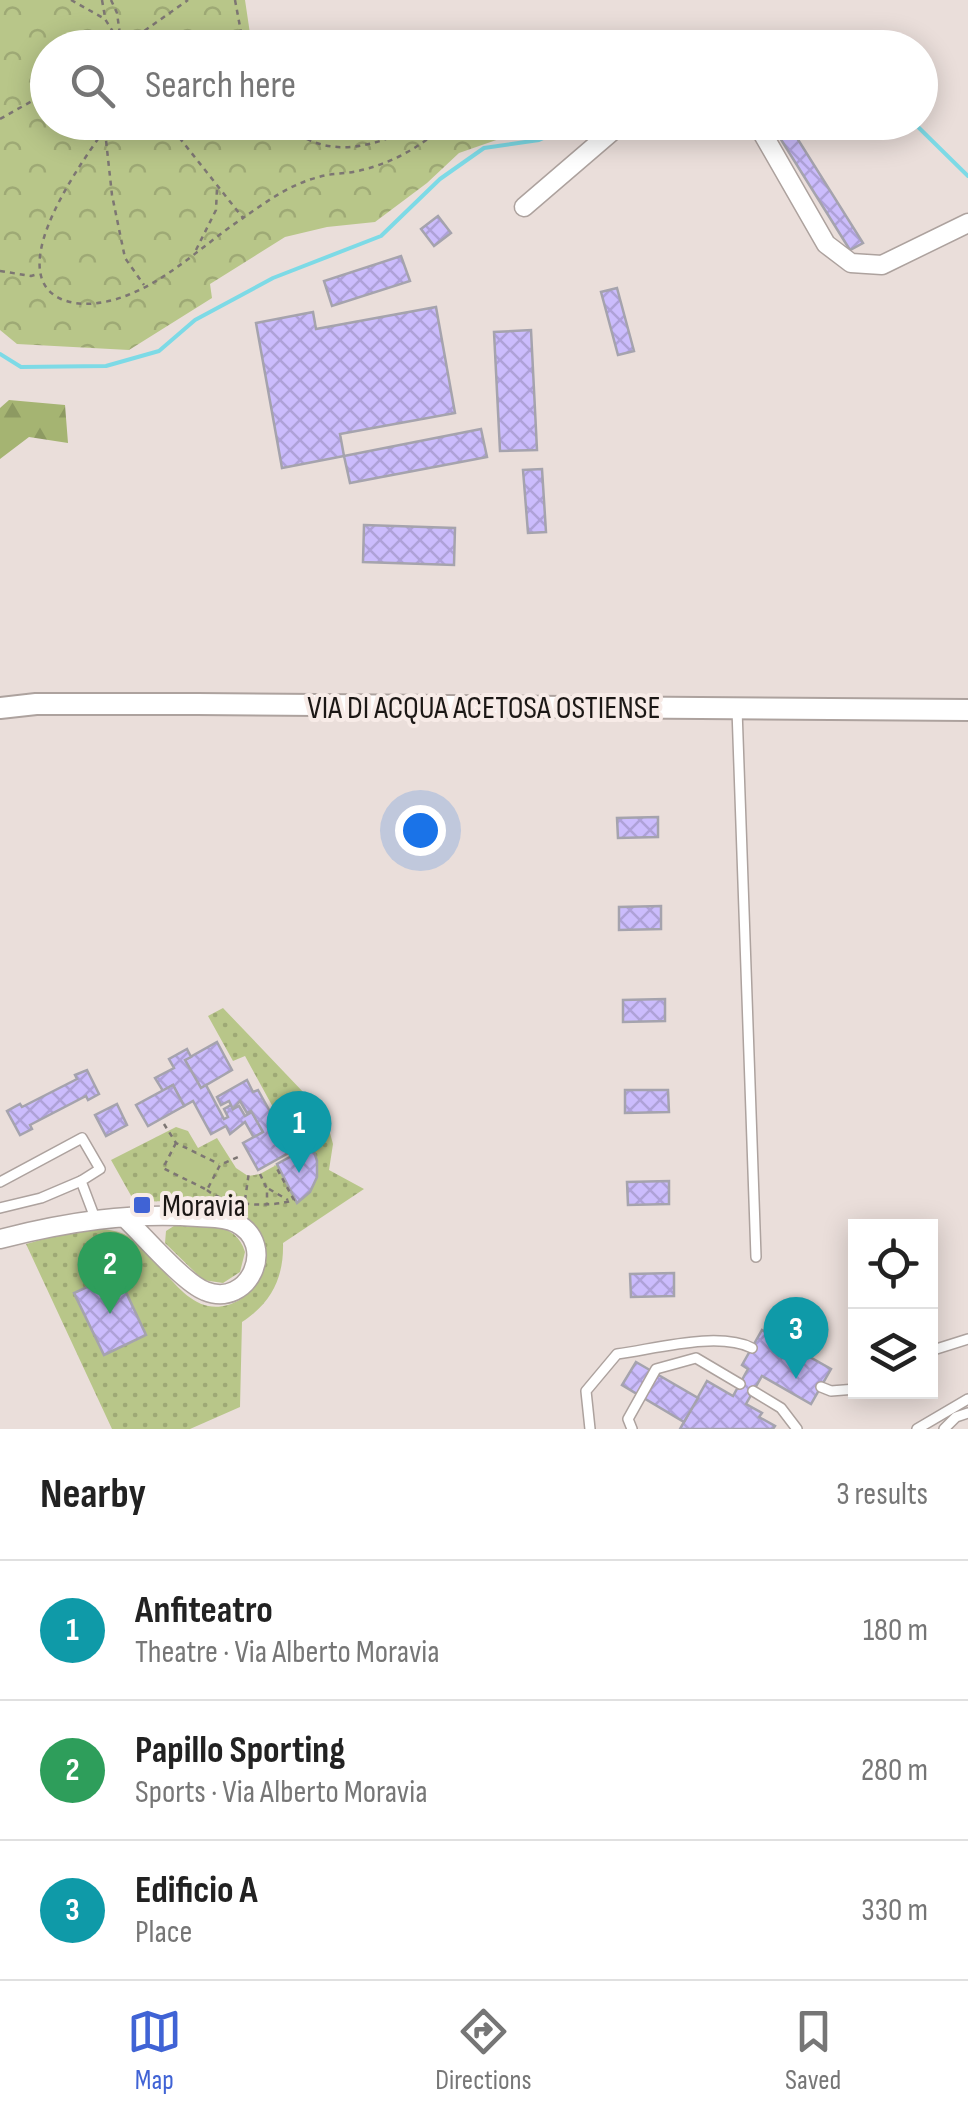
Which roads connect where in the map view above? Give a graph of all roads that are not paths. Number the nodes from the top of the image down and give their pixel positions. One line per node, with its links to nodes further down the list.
1 (602, 140): 3 (street)
2 (766, 140): 4 (street)
3 (524, 207)
4 (968, 223)
5 (0, 708): 6 (street, VIA DI ACQUA ACETOSA OSTIENSE)
6 (737, 709): 7 (street, VIA DI ACQUA ACETOSA OSTIENSE); 14 (lane)
7 (968, 710)
8 (82, 1181): 9 (lane); 10 (lane); 11 (lane)
9 (0, 1182)
10 (0, 1208)
11 (94, 1218): 12 (street); 13 (street)
12 (126, 1218): 12 (street)
13 (0, 1238)
14 (756, 1258)
15 (968, 1339): 17 (lane)
16 (752, 1348): 24 (lane)
17 (938, 1348)
18 (740, 1384): 25 (lane)
19 (821, 1388): 20 (lane)
20 (848, 1390)
21 (753, 1391): 26 (lane)
22 (968, 1399): 27 (lane)
23 (968, 1412): 28 (lane)
24 (590, 1429)
25 (632, 1429)
26 (797, 1429)
27 (917, 1429)
28 (944, 1429)

